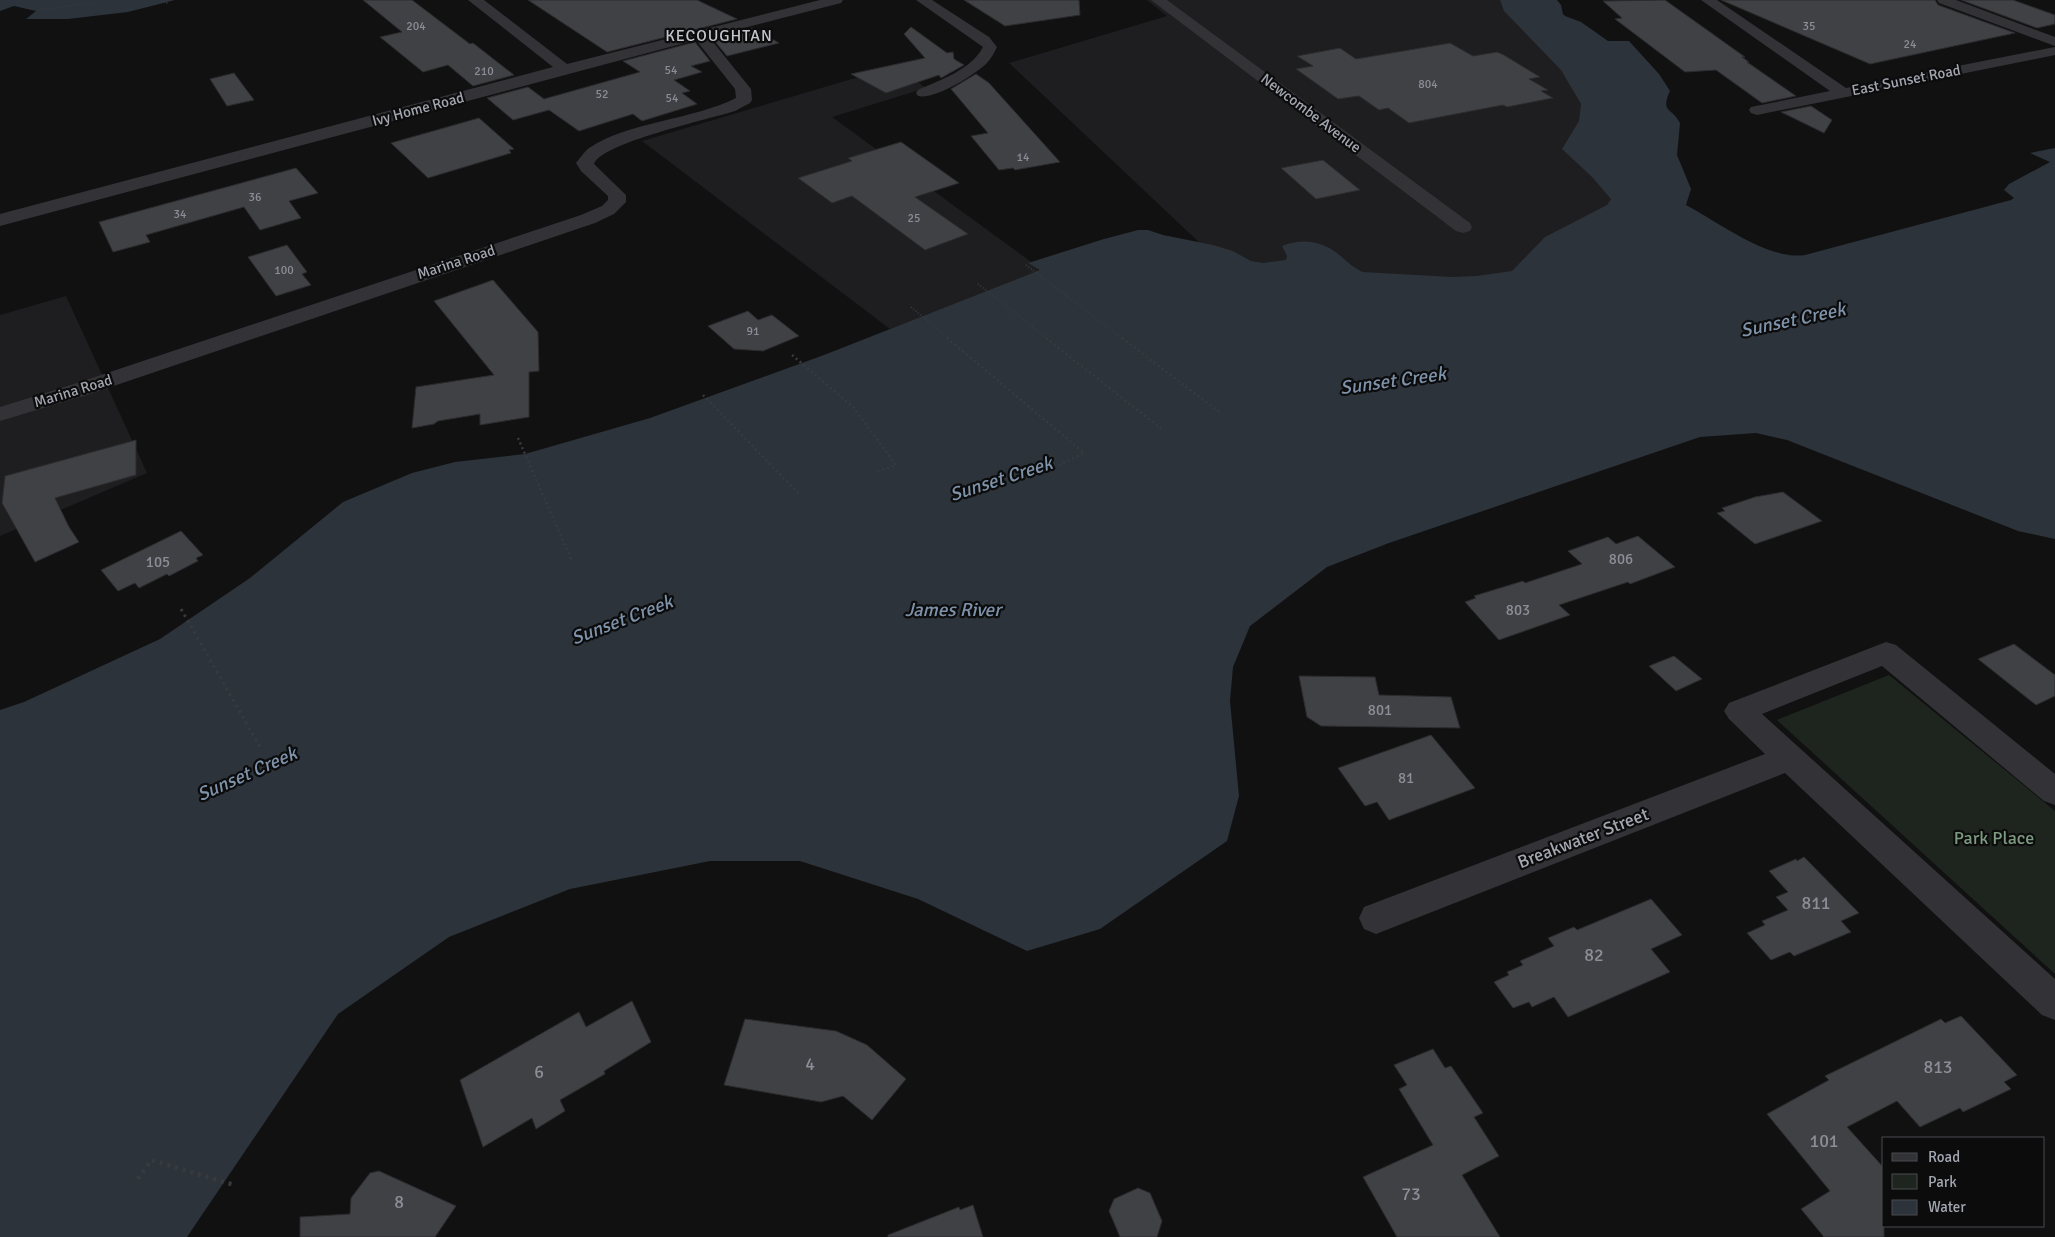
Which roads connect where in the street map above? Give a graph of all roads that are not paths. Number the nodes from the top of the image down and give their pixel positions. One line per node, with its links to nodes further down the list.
1 (475, 0): 12 (street)
2 (836, 0): 8 (street, Ivy Home Road)
3 (923, 0): 14 (street)
4 (1158, 0): 17 (street, Newcombe Avenue)
5 (1708, 0): 13 (street)
6 (1944, 0): 10 (street)
7 (766, 4): 8 (street)
8 (782, 13): 9 (street, Ivy Home Road)
9 (700, 35): 12 (street, Ivy Home Road); 18 (street, Marina Road)
10 (2055, 42)
11 (2055, 51): 13 (street, East Sunset Road)
12 (564, 70): 16 (street, Ivy Home Road)
13 (1842, 92): 15 (street, East Sunset Road)
14 (924, 93)
15 (1757, 110)
16 (0, 220)
17 (1463, 227)
18 (0, 414)
19 (1789, 758): 20 (street); 21 (street, Breakwater Street); 22 (street)
20 (2055, 792)
21 (1376, 918)
22 (2055, 1003)

